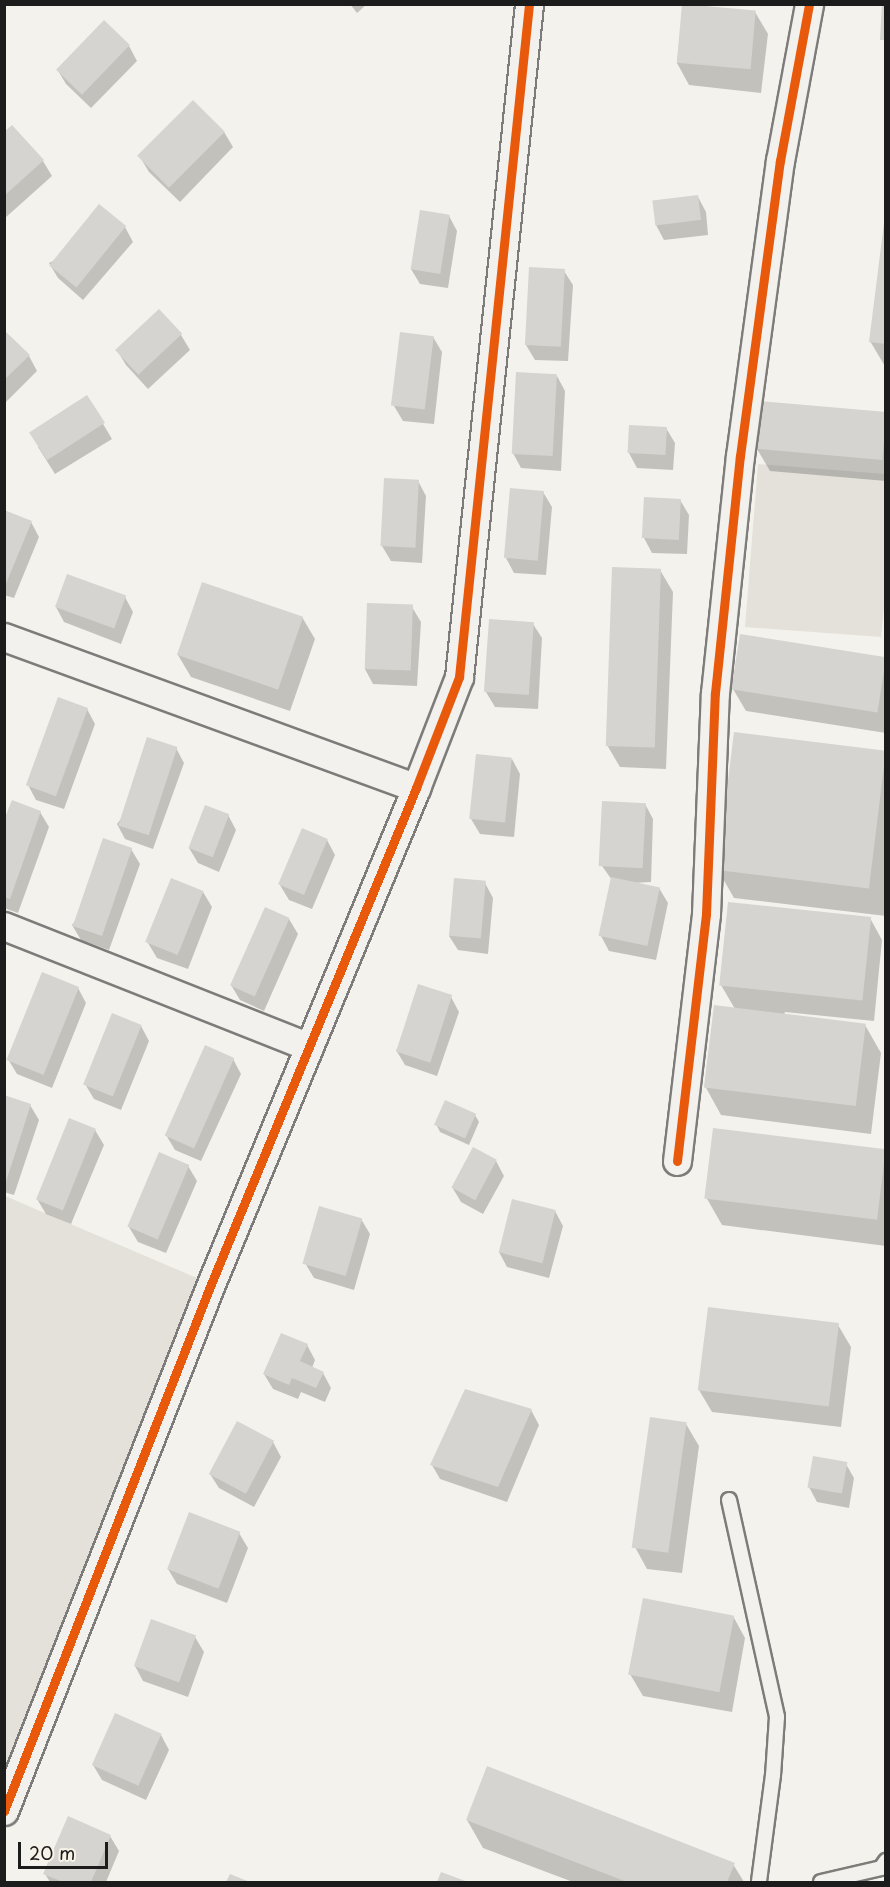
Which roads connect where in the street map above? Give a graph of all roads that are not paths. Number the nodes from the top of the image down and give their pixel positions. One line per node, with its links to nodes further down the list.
1 (529, 4): 4 (street)
2 (809, 4): 7 (street)
3 (4, 637): 4 (street)
4 (416, 788): 6 (street)
5 (4, 926): 6 (street)
6 (309, 1047): 9 (street)
7 (677, 1161)
8 (729, 1500): 11 (lane)
9 (4, 1811)
10 (885, 1861): 12 (lane)
11 (759, 1882)
12 (821, 1882)

